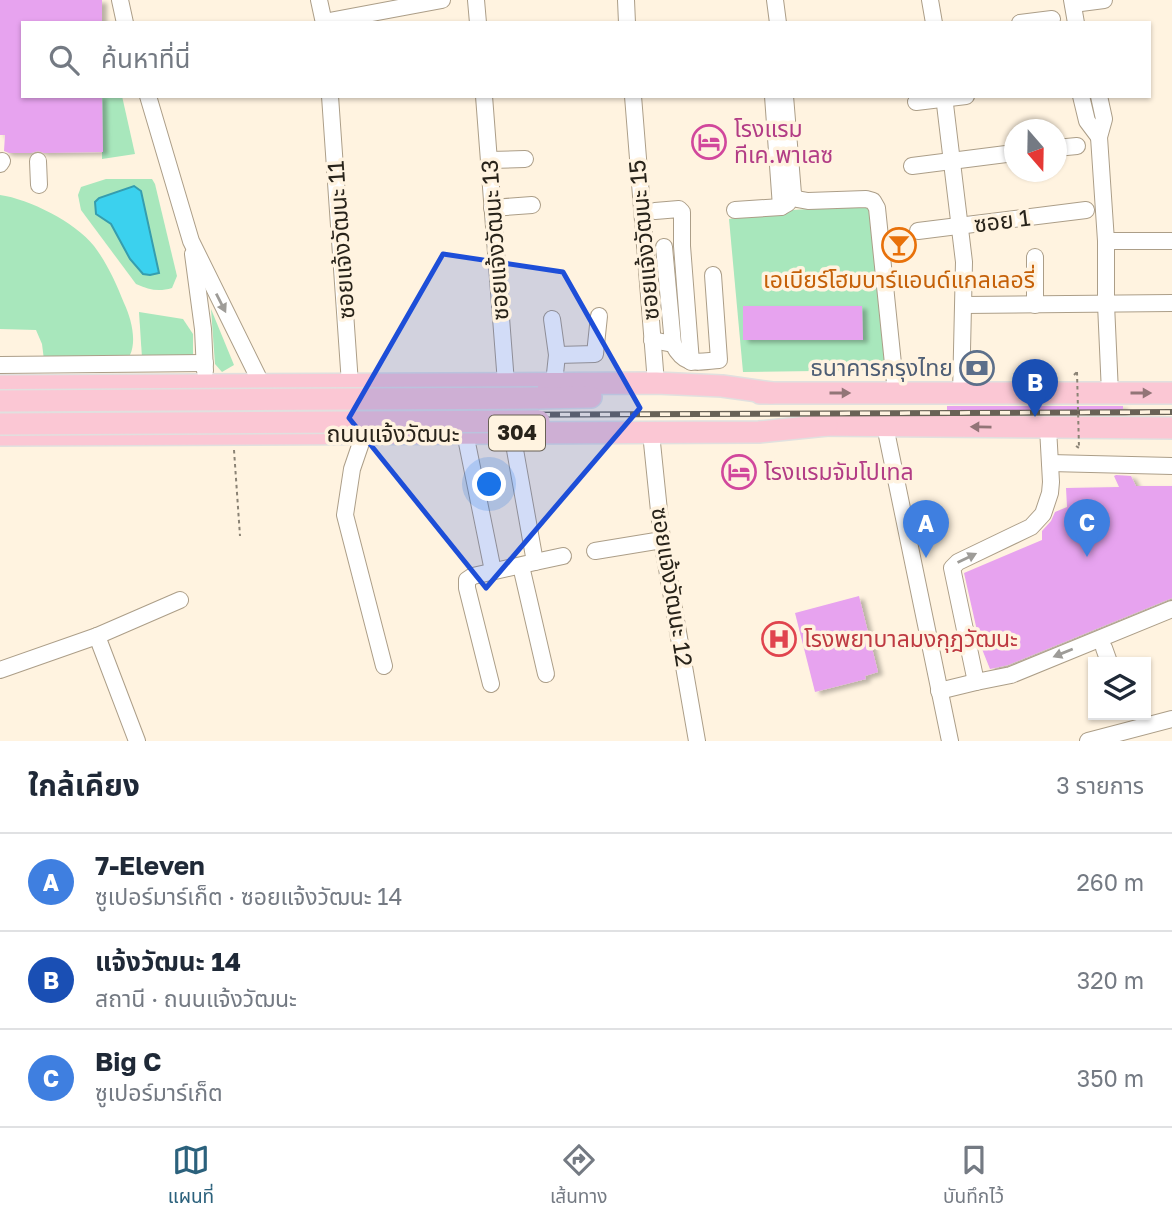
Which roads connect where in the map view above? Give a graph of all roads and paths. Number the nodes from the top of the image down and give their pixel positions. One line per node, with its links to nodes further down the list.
1 (120, 0): 12 (street)
2 (318, 0): 13 (street)
3 (442, 0): 10 (street)
4 (476, 0): 15 (street)
5 (626, 0): 16 (street)
6 (775, 0): 17 (street)
7 (930, 0): 18 (street)
8 (1104, 0): 9 (street)
9 (1072, 2): 20 (street)
10 (367, 7): 14 (street)
11 (1052, 19): 19 (street)
12 (125, 21)
13 (324, 21)
14 (327, 21)
15 (478, 21)
16 (627, 21)
17 (778, 21)
18 (933, 21)
19 (1036, 21)
20 (1076, 21)
21 (149, 98): 50 (street)
22 (330, 98): 76 (street, ซอยแจ้งวัฒนะ 11)
23 (484, 98): 36 (street, ซอยแจ้งวัฒนะ 13)
24 (633, 98): 53 (street, ซอยแจ้งวัฒนะ 15)
25 (773, 98): 43 (street)
26 (785, 98): 41 (street)
27 (944, 98): 30 (street); 37 (street)
28 (1081, 98): 31 (street)
29 (1099, 98): 31 (street)
30 (916, 102)
31 (1099, 137): 51 (street)
32 (1077, 146): 33 (street)
33 (1067, 147)
34 (1004, 154): 37 (street)
35 (525, 159): 36 (street)
36 (489, 160): 44 (street, ซอยแจ้งวัฒนะ 13)
37 (952, 160): 39 (street); 48 (street)
38 (38, 161): 40 (street)
39 (912, 166)
40 (39, 186)
41 (797, 199): 43 (street); 83 (street)
42 (532, 205): 44 (street)
43 (781, 207): 45 (street)
44 (492, 208): 72 (street, ซอยแจ้งวัฒนะ 13)
45 (735, 210)
46 (655, 211): 54 (street)
47 (1086, 211): 48 (street, ซอย 1)
48 (961, 226): 49 (street, ซอย 1); 60 (street)
49 (918, 231)
50 (191, 241): 69 (street); 79 (street, one-way to 79)
51 (1107, 241): 52 (street); 59 (street)
52 (1172, 241)
53 (644, 245): 55 (street); 64 (street, ซอยแจ้งวัฒนะ 15)
54 (682, 246): 55 (street); 68 (street)
55 (664, 247): 65 (street)
56 (1035, 257): 61 (street)
57 (713, 275): 68 (street)
58 (1172, 303): 59 (street)
59 (1106, 304): 61 (street); 84 (street)
60 (964, 305): 61 (street); 86 (street)
61 (1035, 305)
62 (599, 316): 66 (street)
63 (552, 319): 67 (street)
64 (652, 340): 65 (street); 75 (street, ซอยแจ้งวัฒนะ 15)
65 (673, 344): 68 (street)
66 (595, 354): 67 (street); 74 (street)
67 (557, 355): 73 (street)
68 (691, 362)
69 (205, 363): 70 (street); 78 (street)
70 (0, 365)
71 (1074, 375): 102 (path, bridge)
72 (506, 383): 73 (main road, ถนนแจ้งวัฒนะ / 304); 76 (main road, ถนนแจ้งวัฒนะ / 304)
73 (554, 383): 74 (main road, ถนนแจ้งวัฒนะ / 304)
74 (600, 383): 75 (main road, ถนนแจ้งวัฒนะ / 304)
75 (656, 383): 82 (main road, ถนนแจ้งวัฒนะ / 304)
76 (350, 384): 80 (main road, ถนนแจ้งวัฒนะ / 304)
77 (147, 385): 78 (main road, ถนนแจ้งวัฒนะ / 304); 81 (main road, ถนนแจ้งวัฒนะ / 304); 99 (main road)
78 (205, 385): 79 (main road, ถนนแจ้งวัฒนะ / 304); 100 (main road)
79 (262, 385): 80 (main road, ถนนแจ้งวัฒนะ / 304)
80 (288, 385): 96 (main road)
81 (0, 386)
82 (772, 393): 83 (main road, ถนนแจ้งวัฒนะ / 304, one-way to 83); 87 (main road, ถนนแจ้งวัฒนะ / 304, bridge)
83 (896, 393): 86 (main road, ถนนแจ้งวัฒนะ / 304)
84 (1110, 393): 85 (main road, ถนนแจ้งวัฒนะ / 304, one-way to 85); 86 (main road, ถนนแจ้งวัฒนะ / 304)
85 (1172, 393)
86 (961, 394)
87 (0, 401)
88 (0, 424): 89 (main road, ถนนแจ้งวัฒนะ / 304, bridge)
89 (827, 425): 90 (main road, ถนนแจ้งวัฒนะ / 304); 95 (main road, ถนนแจ้งวัฒนะ / 304)
90 (885, 426): 91 (main road, ถนนแจ้งวัฒนะ / 304, one-way to 90); 119 (street)
91 (1048, 428): 92 (main road, ถนนแจ้งวัฒนะ / 304); 103 (street)
92 (1172, 428)
93 (465, 433): 94 (main road, ถนนแจ้งวัฒนะ / 304); 97 (main road, ถนนแจ้งวัฒนะ / 304); 110 (street)
94 (512, 433): 95 (main road, ถนนแจ้งวัฒนะ / 304); 109 (street)
95 (651, 433): 106 (street, ซอยแจ้งวัฒนะ 12)
96 (292, 434): 97 (main road, ถนนแจ้งวัฒนะ / 304); 101 (main road, ถนนแจ้งวัฒนะ / 304)
97 (365, 434): 114 (street)
98 (0, 435): 99 (main road, ถนนแจ้งวัฒนะ / 304)
99 (143, 435): 100 (main road, ถนนแจ้งวัฒนะ / 304)
100 (206, 435): 101 (main road, ถนนแจ้งวัฒนะ / 304)
101 (233, 435): 105 (path)
102 (1077, 447)
103 (1051, 463): 104 (street); 117 (street, one-way to 103)
104 (1172, 466)
105 (240, 536)
106 (662, 540): 107 (street); 123 (street, ซอยแจ้งวัฒนะ 12)
107 (595, 551)
108 (562, 556): 109 (street)
109 (528, 564): 110 (street); 116 (street)
110 (493, 571): 118 (street)
111 (180, 600): 113 (street)
112 (1172, 609): 117 (street, one-way to 117)
113 (97, 636): 115 (street); 122 (street)
114 (384, 666)
115 (0, 670)
116 (546, 674)
117 (976, 682): 119 (street)
118 (492, 684)
119 (939, 691): 124 (street)
120 (1172, 719): 121 (street)
121 (1128, 722): 125 (street)
122 (138, 741)
123 (697, 741)
124 (950, 741)
125 (1088, 741)

